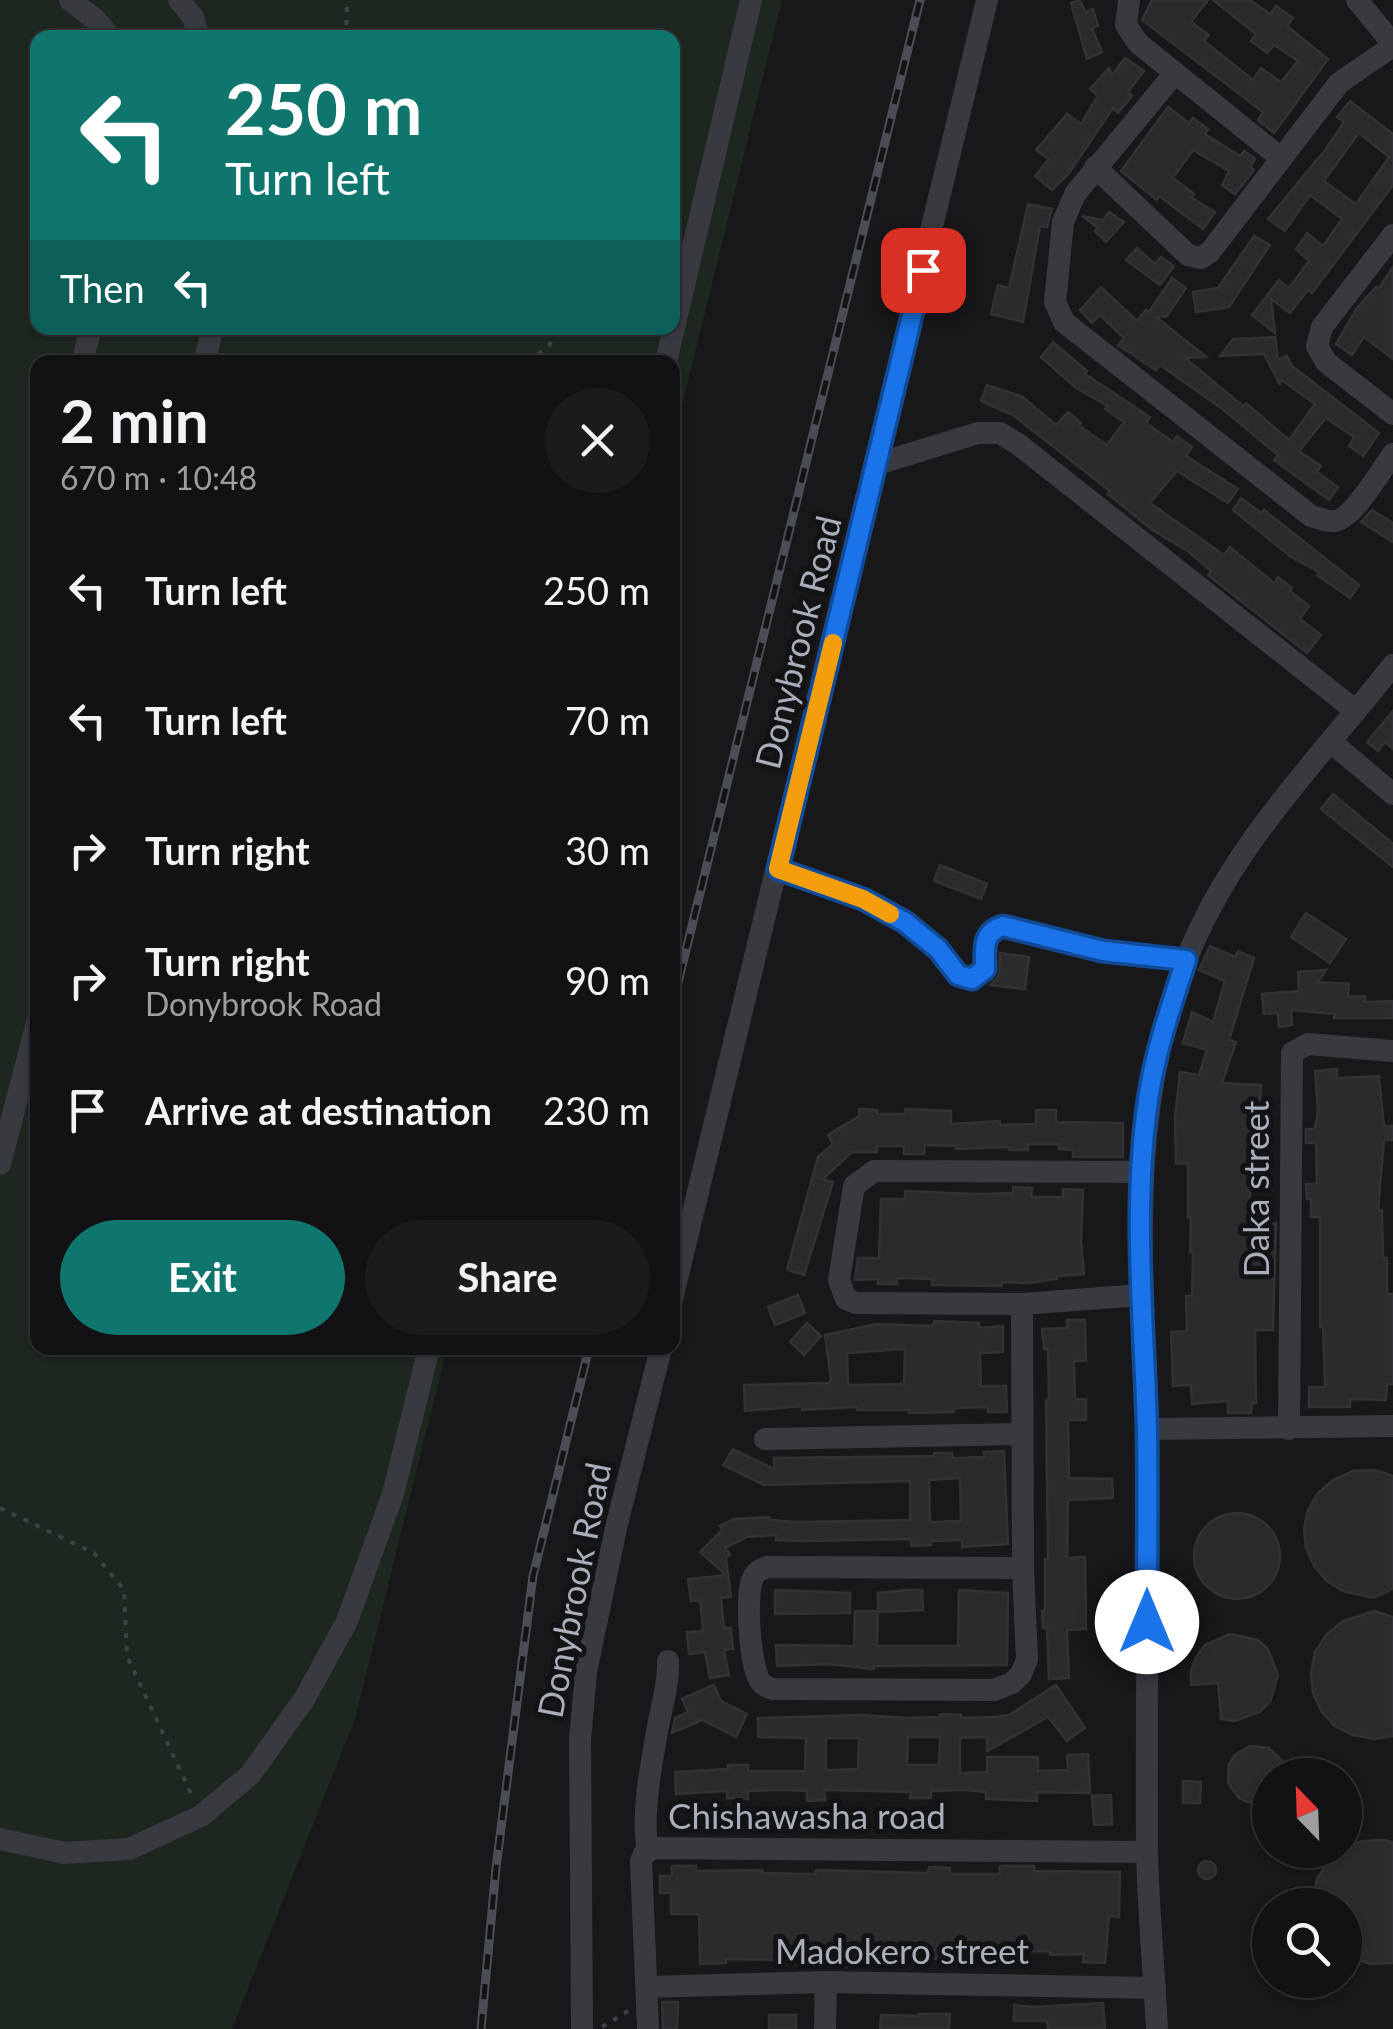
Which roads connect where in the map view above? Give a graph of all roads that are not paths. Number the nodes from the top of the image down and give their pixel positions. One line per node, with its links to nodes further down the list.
1 (70, 0): 7 (street)
2 (180, 0): 8 (street)
3 (751, 0): 14 (street)
4 (987, 0): 17 (street, Donybrook Road)
5 (1130, 0): 10 (street)
6 (1361, 2): 9 (street)
7 (104, 30)
8 (197, 30)
9 (1393, 45): 11 (street)
10 (1175, 73): 11 (street); 12 (street)
11 (1281, 158): 12 (street)
12 (1095, 167): 16 (street)
13 (1393, 235): 15 (street)
14 (680, 302)
15 (1393, 414)
16 (1393, 454)
17 (877, 464): 19 (street); 22 (street, Donybrook Road)
18 (1393, 665): 19 (street)
19 (1356, 711): 20 (street)
20 (1332, 742): 21 (street); 23 (street)
21 (1393, 794)
22 (778, 869): 23 (street); 28 (street, Donybrook Road)
23 (1186, 960): 27 (street)
24 (30, 1050): 26 (street)
25 (1393, 1050): 35 (street, Daka street)
26 (0, 1164)
27 (1142, 1172): 29 (street); 30 (street)
28 (680, 1267)
29 (1140, 1295): 30 (street); 34 (street)
30 (1022, 1304): 36 (street)
31 (427, 1355): 40 (street)
32 (659, 1355): 46 (street, Donybrook Road)
33 (1393, 1426): 35 (street)
34 (1147, 1429): 35 (street); 42 (street)
35 (1289, 1429)
36 (1021, 1434): 37 (street); 38 (street)
37 (765, 1439)
38 (1022, 1568): 38 (street)
39 (668, 1661): 41 (street)
40 (0, 1839)
41 (648, 1851): 42 (street, Chishawasha road); 44 (street, Chishawasha road)
42 (1147, 1852): 45 (street)
43 (826, 1982): 44 (street, Madokero street); 45 (street, Madokero street); 48 (street)
44 (648, 1987): 47 (street, Chishawasha road)
45 (1155, 1988): 49 (street)
46 (582, 2029)
47 (648, 2029)
48 (825, 2029)
49 (1157, 2029)

